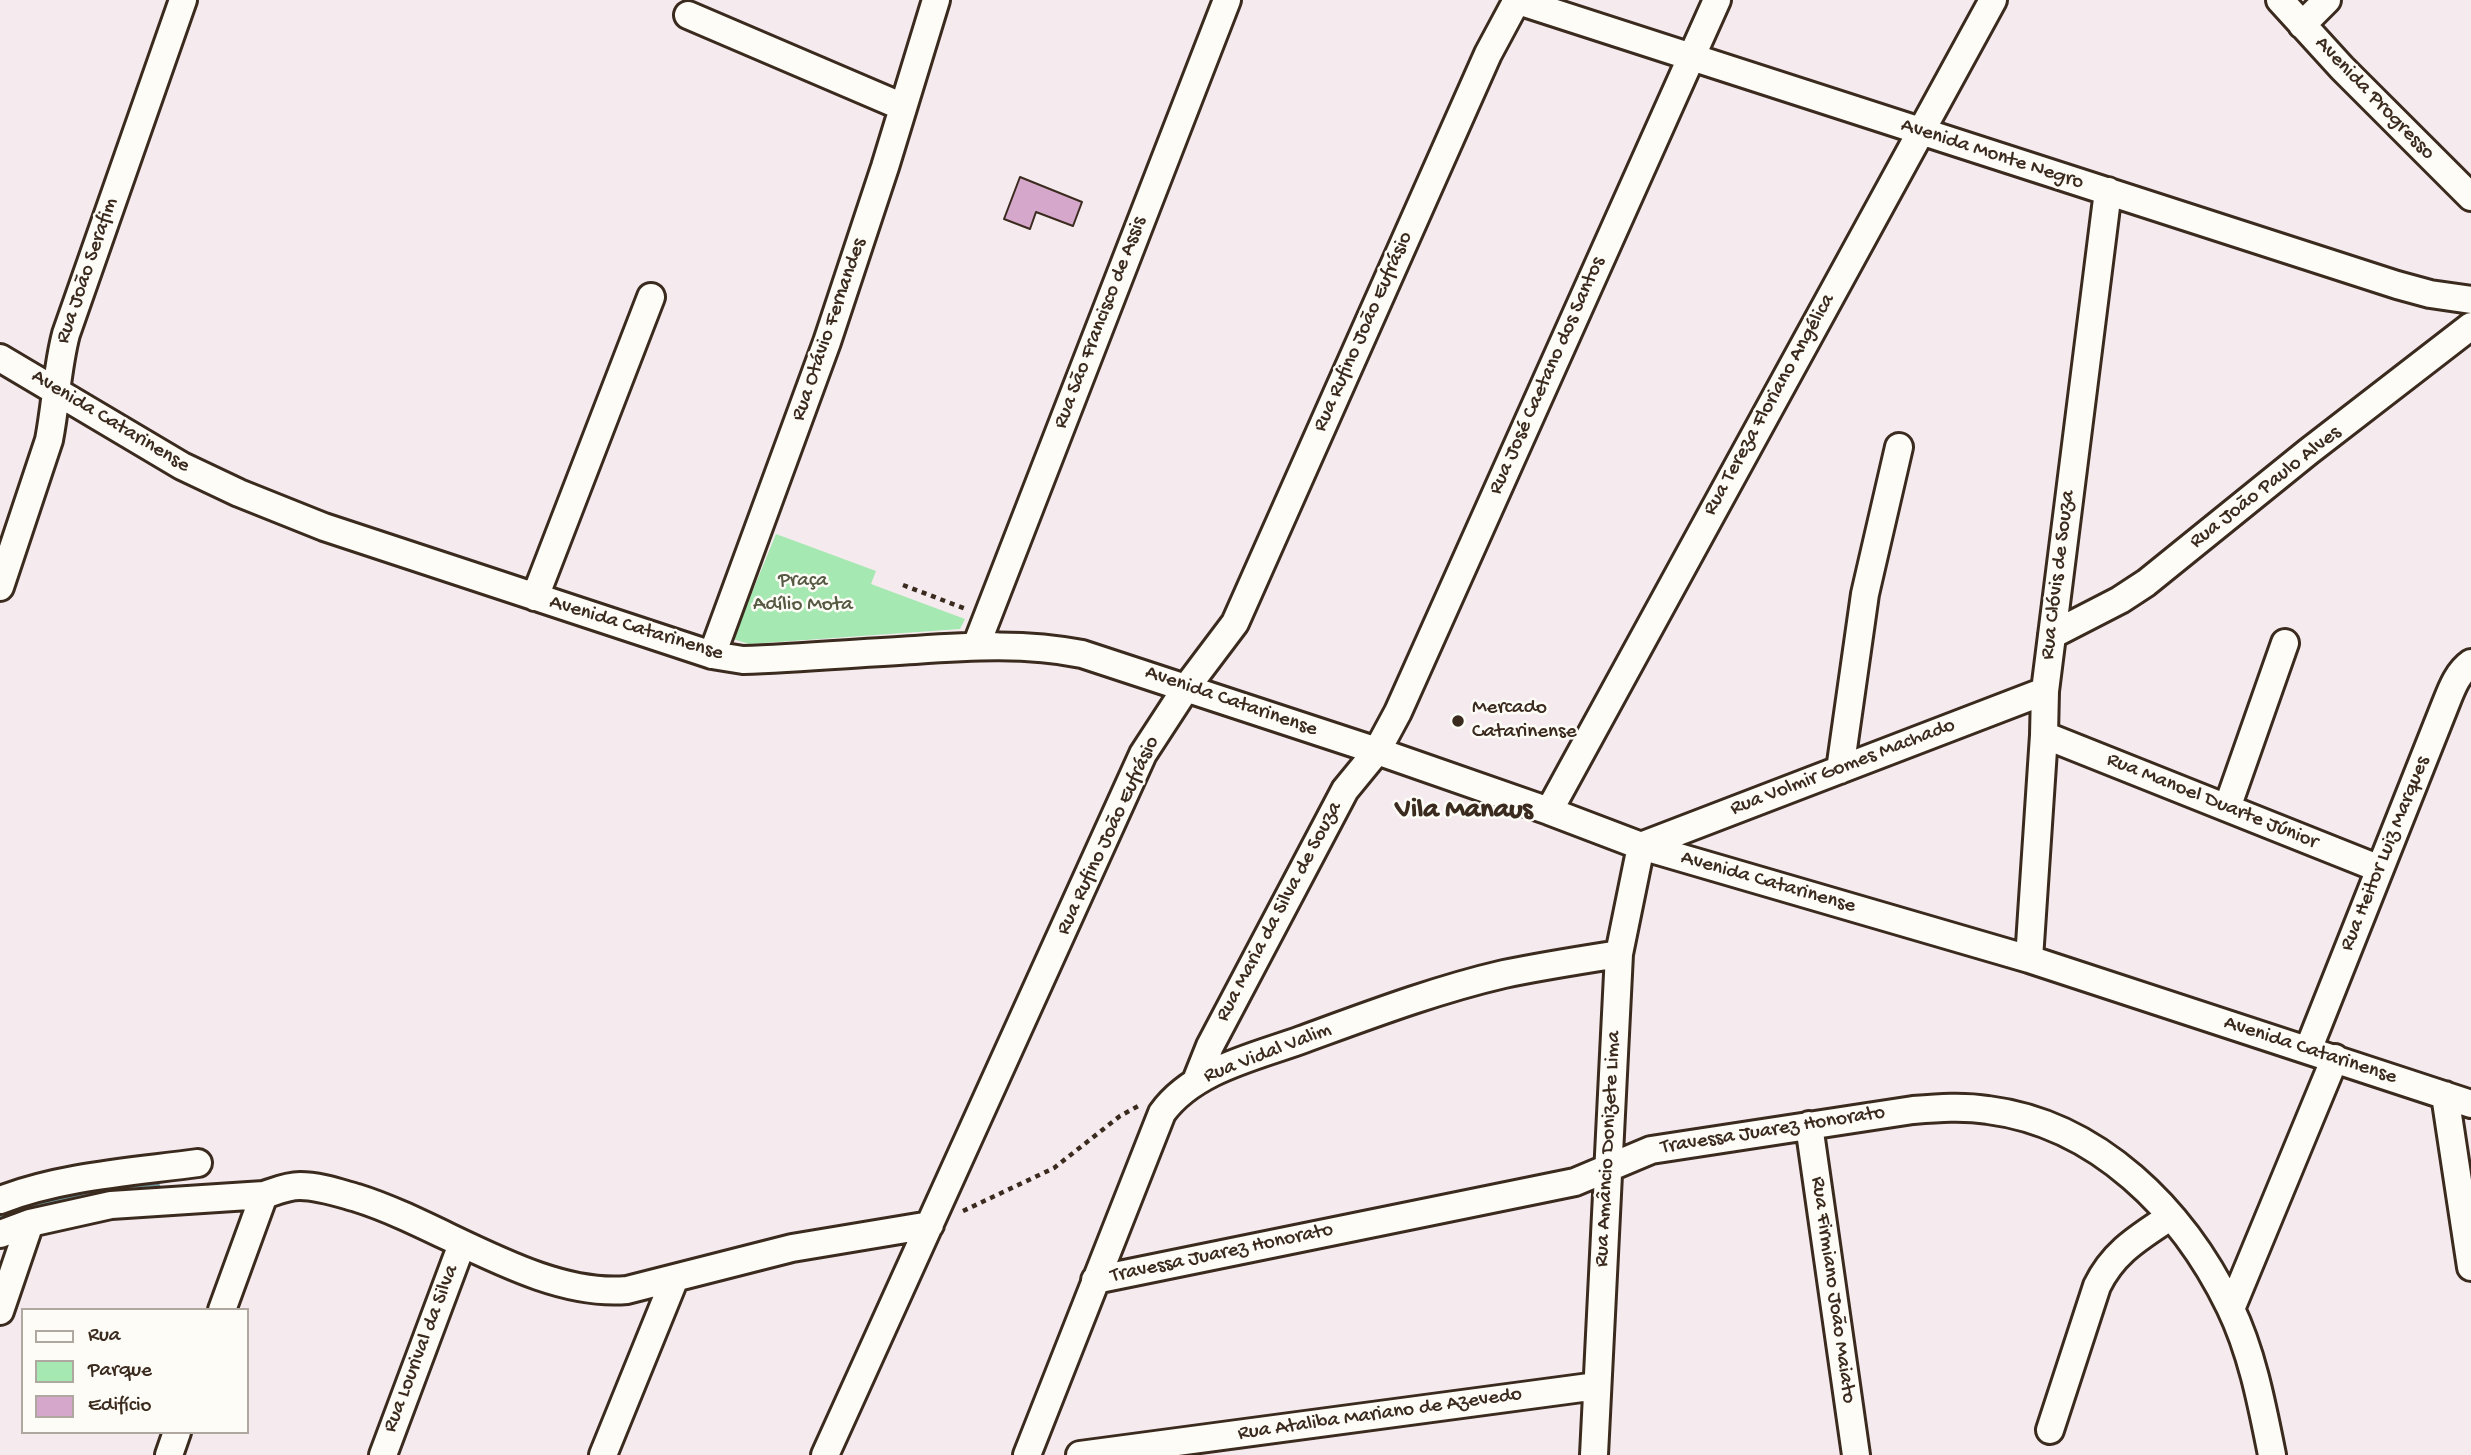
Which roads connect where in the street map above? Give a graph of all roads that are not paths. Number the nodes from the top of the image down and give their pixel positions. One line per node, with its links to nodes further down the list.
1 (183, 0): 20 (street, Rua João Serafim)
2 (936, 0): 12 (street, Rua Otávio Fernandes)
3 (1227, 0): 26 (street, Rua São Francisco de Assis)
4 (1516, 0): 11 (street, Avenida Monte Negro); 29 (street, Rua Rufino João Eufrásio)
5 (1717, 0): 11 (street, Rua José Caetano dos Santos)
6 (1993, 0): 13 (street, Rua Tereza Floriano Angélica)
7 (2280, 0): 10 (street, Avenida Progresso)
8 (2327, 0): 10 (street)
9 (688, 15): 12 (street)
10 (2302, 25): 15 (street, Avenida Progresso)
11 (1691, 57): 13 (street, Avenida Monte Negro); 32 (street, Rua José Caetano dos Santos)
12 (903, 107): 27 (street, Rua Otávio Fernandes)
13 (1919, 132): 14 (street, Avenida Monte Negro); 35 (street, Rua Tereza Floriano Angélica)
14 (2108, 191): 17 (street, Avenida Monte Negro); 24 (street, Rua Clóvis de Souza)
15 (2471, 197)
16 (651, 297): 23 (street)
17 (2471, 300)
18 (2471, 327): 24 (street, Rua João Paulo Alves)
19 (0, 358): 20 (street, Avenida Catarinense)
20 (57, 391): 22 (street, Rua João Serafim); 23 (street, Avenida Catarinense)
21 (1899, 447): 33 (street)
22 (0, 587)
23 (535, 597): 27 (street, Avenida Catarinense)
24 (2052, 635): 30 (street, Rua Clóvis de Souza)
25 (2286, 643): 34 (street)
26 (976, 646): 27 (street, Avenida Catarinense); 29 (street, Avenida Catarinense)
27 (712, 655)
28 (2471, 663): 37 (street, Rua Heitor Luiz Marques)
29 (1186, 688): 32 (street, Avenida Catarinense); 52 (street, Rua Rufino João Eufrásio)
30 (2045, 691): 31 (street, Rua Clóvis de Souza); 33 (street, Rua Volmir Gomes Machado)
31 (2044, 735): 34 (street, Rua Manoel Duarte Júnior); 39 (street, Rua Clóvis de Souza)
32 (1377, 751): 35 (street, Avenida Catarinense); 42 (street, Rua Maria da Silva de Souza)
33 (1840, 770): 36 (street, Rua Volmir Gomes Machado)
34 (2227, 808): 37 (street, Rua Manoel Duarte Júnior)
35 (1549, 811): 36 (street, Avenida Catarinense)
36 (1641, 846): 38 (street, Rua Amâncio Donizete Lima); 39 (street, Avenida Catarinense)
37 (2380, 869): 40 (street, Rua Heitor Luiz Marques)
38 (1619, 954): 42 (street, Rua Vidal Valim); 47 (street, Rua Amâncio Donizete Lima)
39 (2028, 959): 40 (street, Avenida Catarinense)
40 (2308, 1050): 41 (street, Avenida Catarinense)
41 (2335, 1058): 43 (street, Avenida Catarinense); 59 (street)
42 (1196, 1081): 57 (street, Rua Vidal Valim)
43 (2445, 1095): 44 (street, Avenida Catarinense); 55 (street)
44 (2471, 1104)
45 (1809, 1125): 47 (street, Travessa Juarez Honorato); 50 (street, Travessa Juarez Honorato); 71 (street, Rua Firmiano João Maiato)
46 (198, 1163): 49 (street)
47 (1608, 1167): 57 (street, Travessa Juarez Honorato); 61 (street, Rua Amâncio Donizete Lima)
48 (264, 1195): 51 (street); 54 (street); 58 (street)
49 (0, 1200)
50 (2171, 1216): 59 (street, Travessa Juarez Honorato); 62 (street)
51 (30, 1223): 53 (street); 60 (street)
52 (930, 1225): 56 (street); 67 (street, Rua Rufino João Eufrásio)
53 (0, 1234)
54 (462, 1244): 56 (street); 65 (street, Rua Lourival da Silva)
55 (2471, 1267)
56 (675, 1278): 66 (street)
57 (1095, 1280): 68 (street, Rua Vidal Valim)
58 (223, 1308)
59 (2231, 1309): 72 (street, Travessa Juarez Honorato)
60 (0, 1311)
61 (1597, 1386): 69 (street, Rua Ataliba Mariano de Azevedo); 70 (street, Rua Amâncio Donizete Lima)
62 (2050, 1430)
63 (176, 1434): 64 (street)
64 (169, 1455)
65 (383, 1455)
66 (603, 1455)
67 (825, 1455)
68 (1027, 1455)
69 (1080, 1455)
70 (1594, 1455)
71 (1856, 1455)
72 (2272, 1455)

